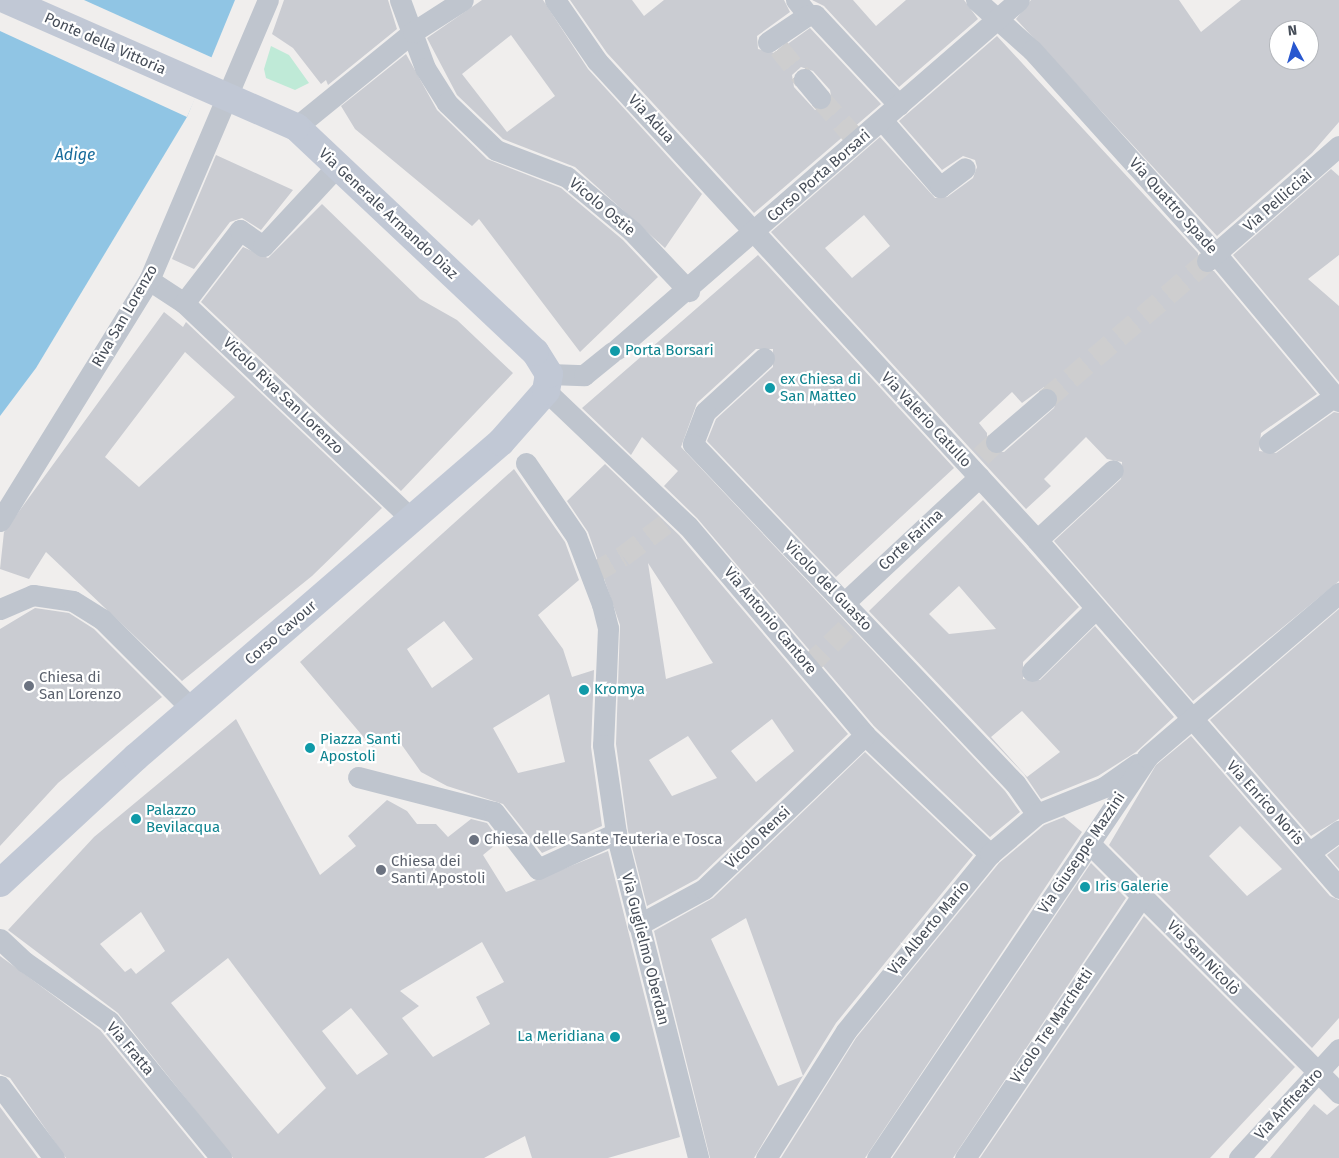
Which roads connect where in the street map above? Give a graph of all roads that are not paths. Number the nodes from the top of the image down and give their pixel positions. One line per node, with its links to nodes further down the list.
1 (7, 0): 13 (street, Ponte della Vittoria)
2 (268, 0): 15 (street, Riva San Lorenzo)
3 (400, 0): 10 (street, Vicolo Ostie)
4 (463, 0): 10 (street)
5 (555, 0): 22 (street, Via Adua)
6 (976, 0): 9 (street, Via Quattro Spade)
7 (1019, 0): 9 (street, Corso Porta Borsari)
8 (802, 8): 11 (street); 16 (street)
9 (998, 18): 16 (street, Corso Porta Borsari); 23 (street, Via Quattro Spade)
10 (412, 32): 18 (street); 25 (street, Vicolo Ostie)
11 (774, 43)
12 (804, 80): 14 (street)
13 (202, 89): 15 (street, Via Generale Armando Diaz)
14 (820, 98)
15 (229, 99): 18 (street, Via Generale Armando Diaz); 24 (street, Riva San Lorenzo)
16 (899, 105): 17 (street, Corso Porta Borsari)
17 (882, 120): 21 (street); 22 (street, Corso Porta Borsari)
18 (296, 127): 20 (street, Via Generale Armando Diaz)
19 (1335, 158): 23 (street, Via Pellicciai)
20 (337, 166): 26 (street); 28 (street, Via Generale Armando Diaz)
21 (965, 168)
22 (755, 232): 25 (street, Corso Porta Borsari); 32 (street, Via Valerio Catullo)
23 (1212, 258): 30 (street, Via Quattro Spade)
24 (149, 280): 26 (street, Vicolo Riva San Lorenzo); 36 (street, Riva San Lorenzo)
25 (689, 291): 28 (street, Corso Porta Borsari)
26 (184, 303): 35 (street, Vicolo Riva San Lorenzo)
27 (764, 358): 39 (street, Vicolo del Guasto)
28 (547, 383): 35 (street, Corso Cavour); 45 (street, Via Antonio Cantore)
29 (1046, 399): 32 (street, Corte Farina)
30 (1337, 399): 31 (street)
31 (1269, 443)
32 (981, 461): 37 (street, Via Valerio Catullo); 39 (street, Corte Farina)
33 (526, 463): 50 (street, Via Guglielmo Oberdan)
34 (1113, 470): 37 (street)
35 (412, 519): 43 (street, Corso Cavour)
36 (0, 521)
37 (1037, 540): 41 (street, Via Valerio Catullo)
38 (1339, 593): 44 (street, Via Giuseppe Mazzini)
39 (844, 603): 48 (street, Vicolo del Guasto)
40 (0, 609): 43 (street)
41 (1094, 610): 42 (street); 44 (street, Via Valerio Catullo)
42 (1032, 670)
43 (193, 710): 54 (street, Corso Cavour)
44 (1189, 719): 46 (street, Via Giuseppe Mazzini); 52 (street, Via Enrico Noris)
45 (865, 735): 53 (street, Via Antonio Cantore); 57 (street, Vicolo Rensi)
46 (1147, 757): 48 (street, Via Alberto Mario); 51 (street, Via Giuseppe Mazzini)
47 (358, 777): 50 (street)
48 (1037, 814): 53 (street, Via Alberto Mario)
49 (1339, 831): 52 (street)
50 (616, 833): 57 (street, Via Guglielmo Oberdan)
51 (1089, 843): 56 (street, Via San Nicolò); 67 (street, Via Giuseppe Mazzini)
52 (1310, 852): 55 (street, Via Enrico Noris)
53 (990, 854): 66 (street, Via Alberto Mario)
54 (0, 883)
55 (1339, 888)
56 (1142, 896): 60 (street, Via San Nicolò); 68 (street, Vicolo Tre Marchetti)
57 (638, 925): 63 (street, Via Guglielmo Oberdan)
58 (0, 938): 65 (street, Via Fratta)
59 (1339, 1049): 60 (street, Via Anfiteatro)
60 (1316, 1074): 62 (street, Via San Nicolò); 69 (street, Via Anfiteatro)
61 (0, 1086): 64 (street)
62 (1339, 1093)
63 (692, 1157)
64 (54, 1158)
65 (220, 1158)
66 (766, 1158)
67 (877, 1158)
68 (965, 1158)
69 (1239, 1158)

